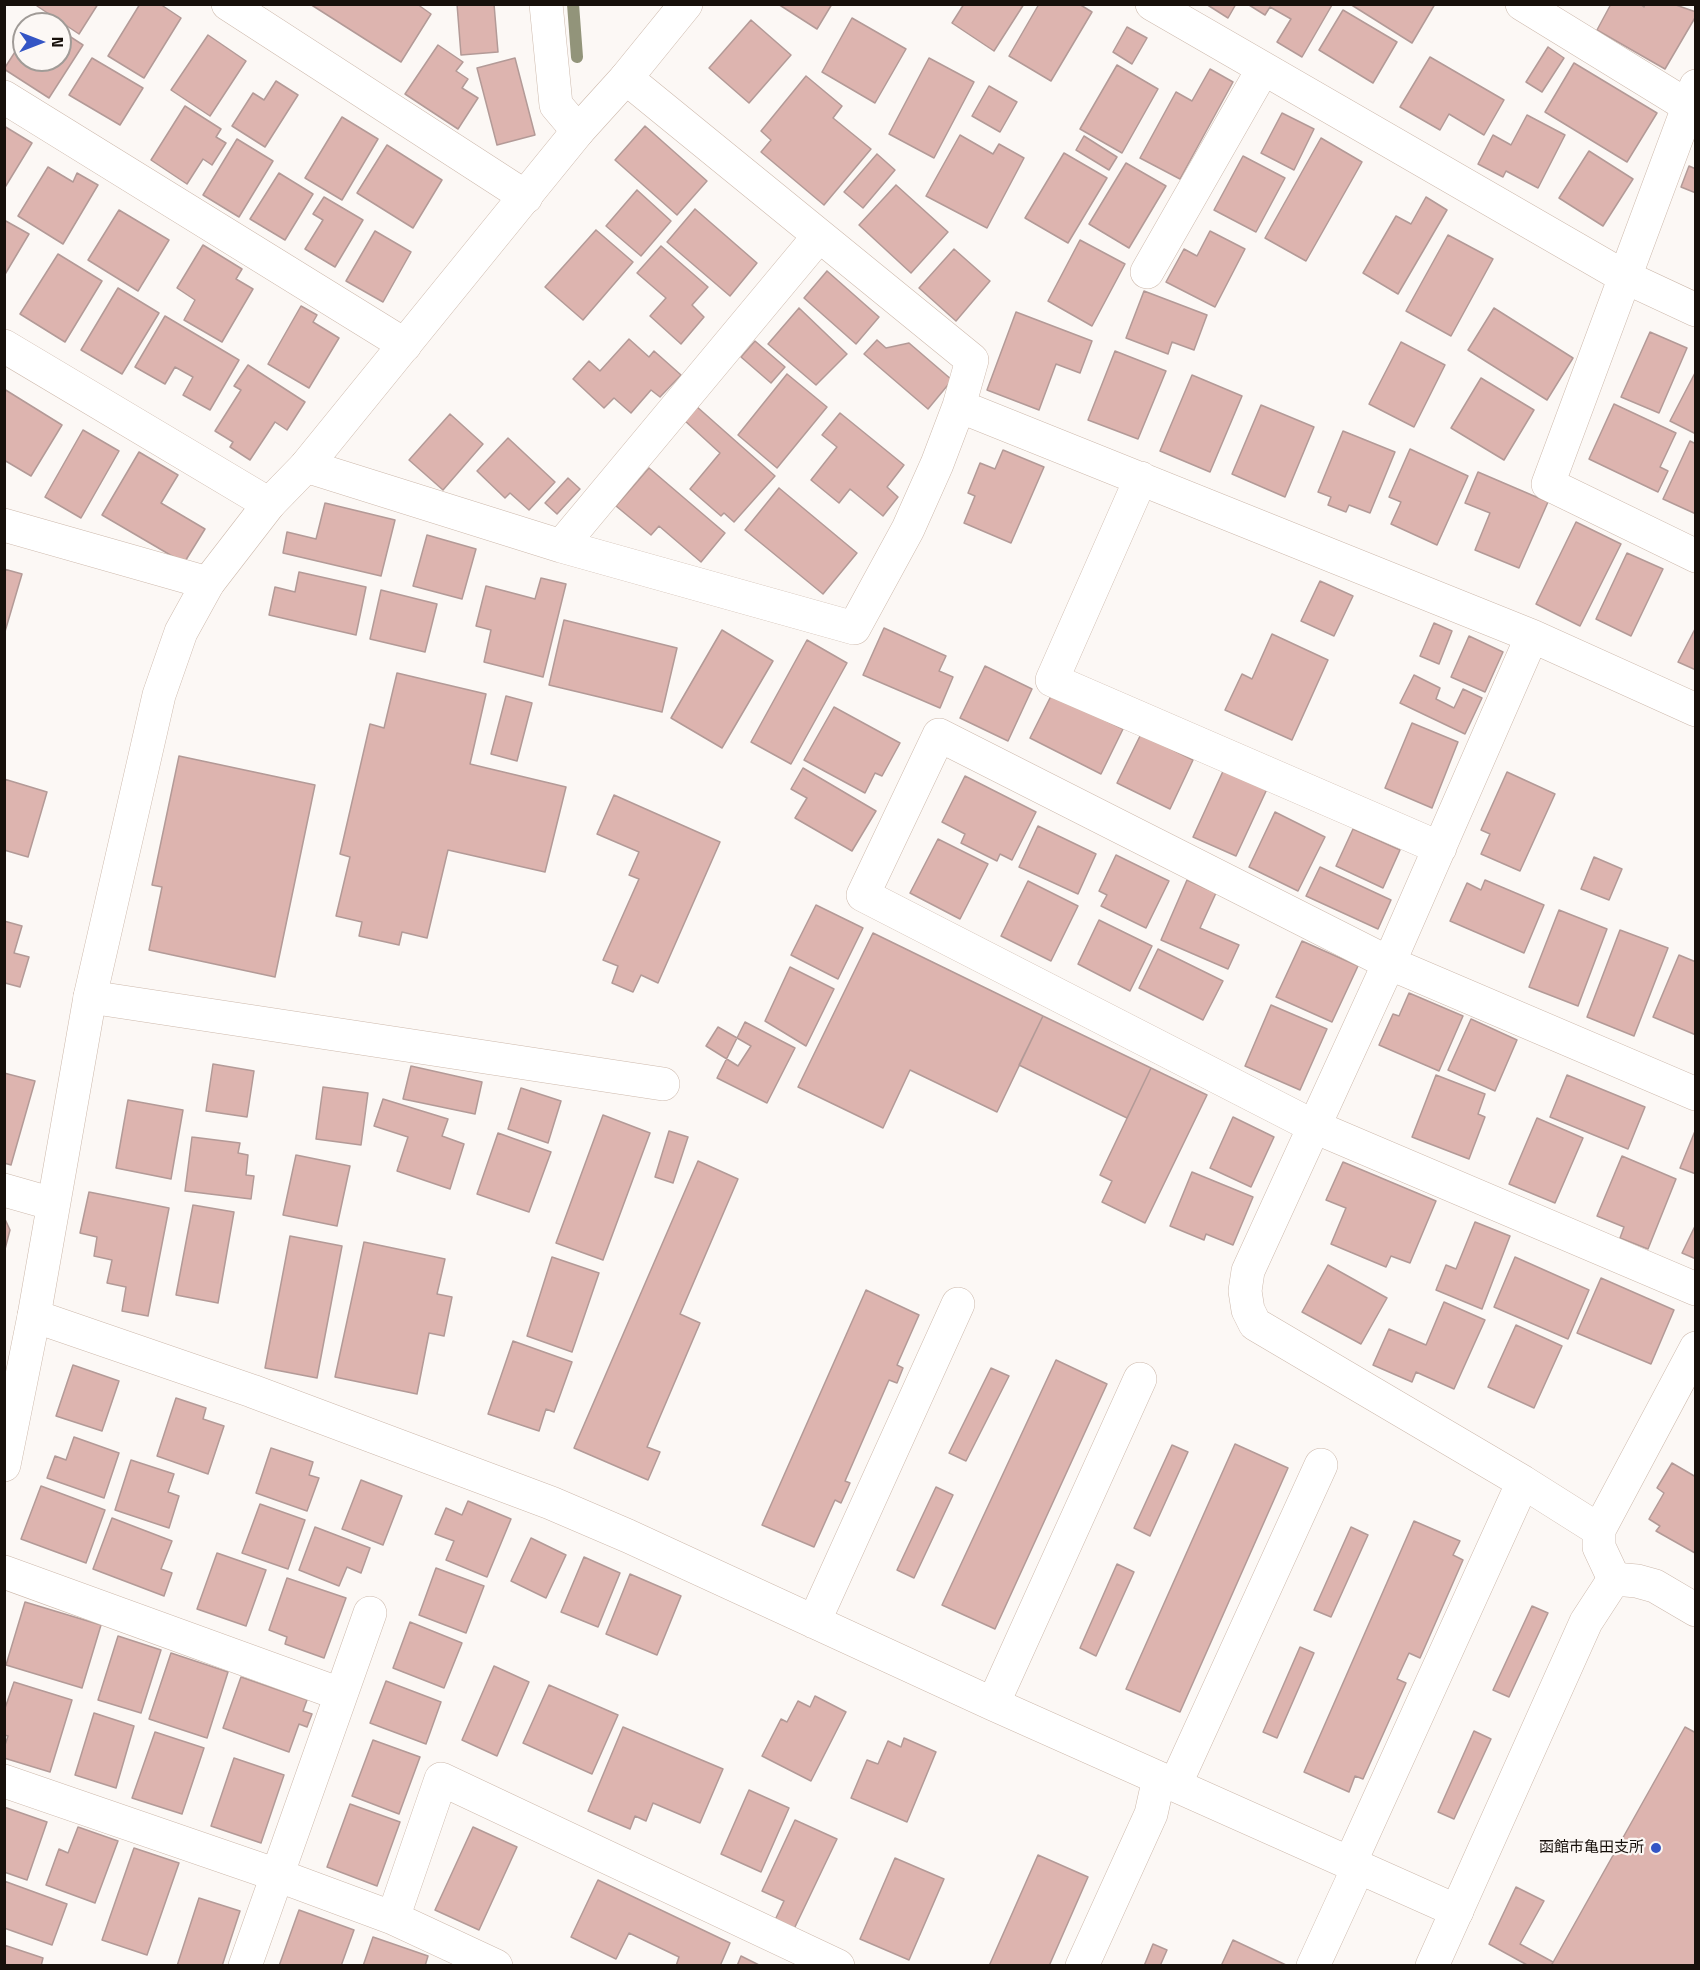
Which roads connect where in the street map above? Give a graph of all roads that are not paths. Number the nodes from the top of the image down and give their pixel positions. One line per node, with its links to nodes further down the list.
1 (228, 4): 11 (street)
2 (546, 4): 10 (street)
3 (686, 4): 7 (street)
4 (1152, 4): 6 (street)
5 (1522, 4): 8 (street)
6 (1263, 69): 13 (street); 14 (street)
7 (626, 78): 10 (street); 12 (street)
8 (1692, 96): 14 (street)
9 (4, 97): 16 (street)
10 (578, 131): 11 (street)
11 (526, 197): 16 (street)
12 (819, 236): 18 (street); 23 (street)
13 (1147, 272)
14 (1623, 276): 15 (street); 24 (street)
15 (1695, 310)
16 (405, 345): 19 (street)
17 (4, 346): 21 (street)
18 (959, 406): 20 (street); 23 (street)
19 (306, 466): 21 (street); 23 (street)
20 (1141, 478): 26 (street); 28 (street)
21 (268, 504): 25 (street)
22 (4, 525): 25 (street)
23 (561, 546)
24 (1695, 556)
25 (208, 583): 30 (street)
26 (1532, 636): 27 (street); 28 (street)
27 (1695, 710)
28 (1440, 848): 29 (street)
29 (1389, 963): 32 (street); 33 (street); 33 (street)
30 (90, 997): 31 (street); 35 (street)
31 (663, 1084)
32 (1695, 1094)
33 (1315, 1127): 36 (street); 44 (street)
34 (4, 1190): 35 (street)
35 (53, 1204): 38 (street)
36 (1695, 1289)
37 (958, 1304): 50 (street)
38 (34, 1316): 41 (street); 50 (street)
39 (1695, 1348): 45 (street)
40 (1140, 1379): 52 (street)
41 (8, 1430): 43 (street)
42 (1321, 1465): 54 (street)
43 (4, 1466)
44 (1523, 1482): 45 (street); 55 (street)
45 (1599, 1530): 47 (street)
46 (4, 1572): 51 (street)
47 (1614, 1579): 48 (street); 57 (street)
48 (1695, 1610)
49 (370, 1613): 51 (street)
50 (814, 1622): 52 (street)
51 (340, 1694): 56 (street)
52 (993, 1704): 54 (street)
53 (4, 1781): 56 (street)
54 (1167, 1781): 55 (street); 62 (street)
55 (1354, 1865): 57 (street); 63 (street)
56 (277, 1875): 58 (street); 60 (street)
57 (1457, 1911): 64 (street)
58 (393, 1918): 59 (street); 61 (street)
59 (487, 1963)
60 (245, 1965)
61 (838, 1965)
62 (1082, 1965)
63 (1313, 1965)
64 (1432, 1965)

